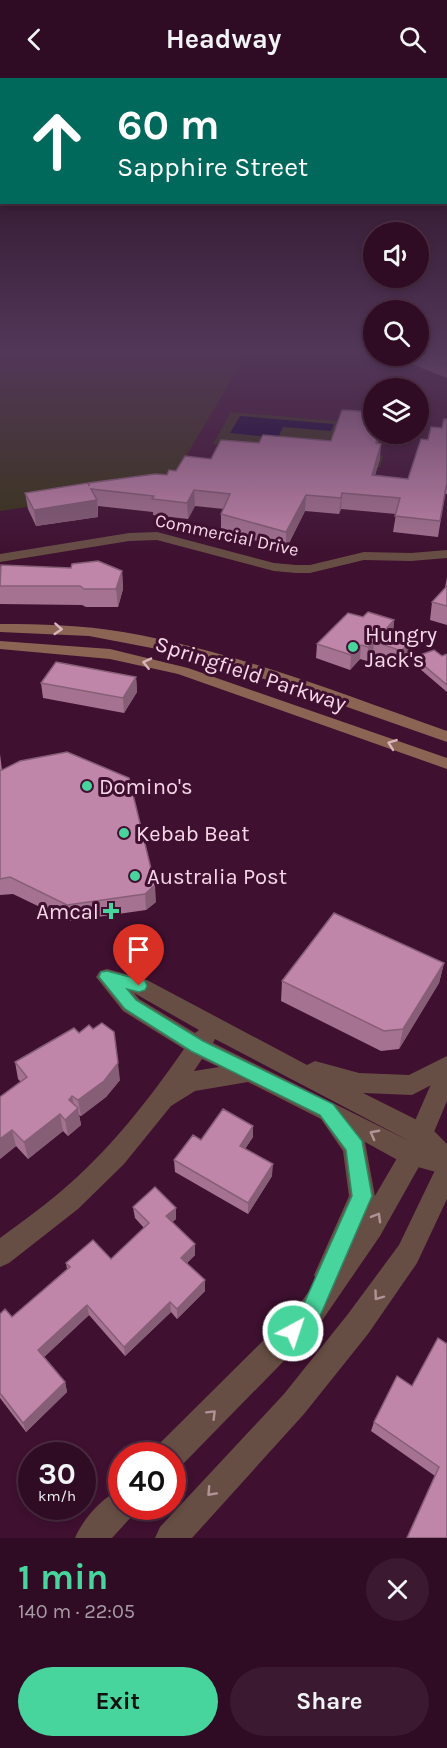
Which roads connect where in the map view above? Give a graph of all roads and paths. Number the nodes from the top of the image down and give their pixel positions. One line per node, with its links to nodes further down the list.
1 (447, 554): 2 (street, Commercial Drive)
2 (0, 558)
3 (0, 628): 5 (main road, Springfield Parkway, one-way to 5)
4 (0, 645): 6 (main road, Springfield Parkway, one-way to 4)
5 (447, 737)
6 (447, 764)
7 (212, 1027): 8 (street); 8 (street); 9 (street)
8 (197, 1046): 11 (street); 13 (street)
9 (282, 1061): 10 (street); 15 (street)
10 (447, 1066)
11 (251, 1072): 13 (street); 14 (street)
12 (447, 1073): 15 (street)
13 (162, 1101): 18 (street)
14 (327, 1110): 15 (street, one-way to 14); 19 (street)
15 (416, 1144): 16 (street); 19 (street, one-way to 15)
16 (447, 1163)
17 (447, 1172): 23 (street, one-way to 23)
18 (0, 1254)
19 (309, 1315): 20 (street, one-way to 19)
20 (183, 1442)
21 (108, 1519): 22 (street)
22 (91, 1538)
23 (171, 1538)

